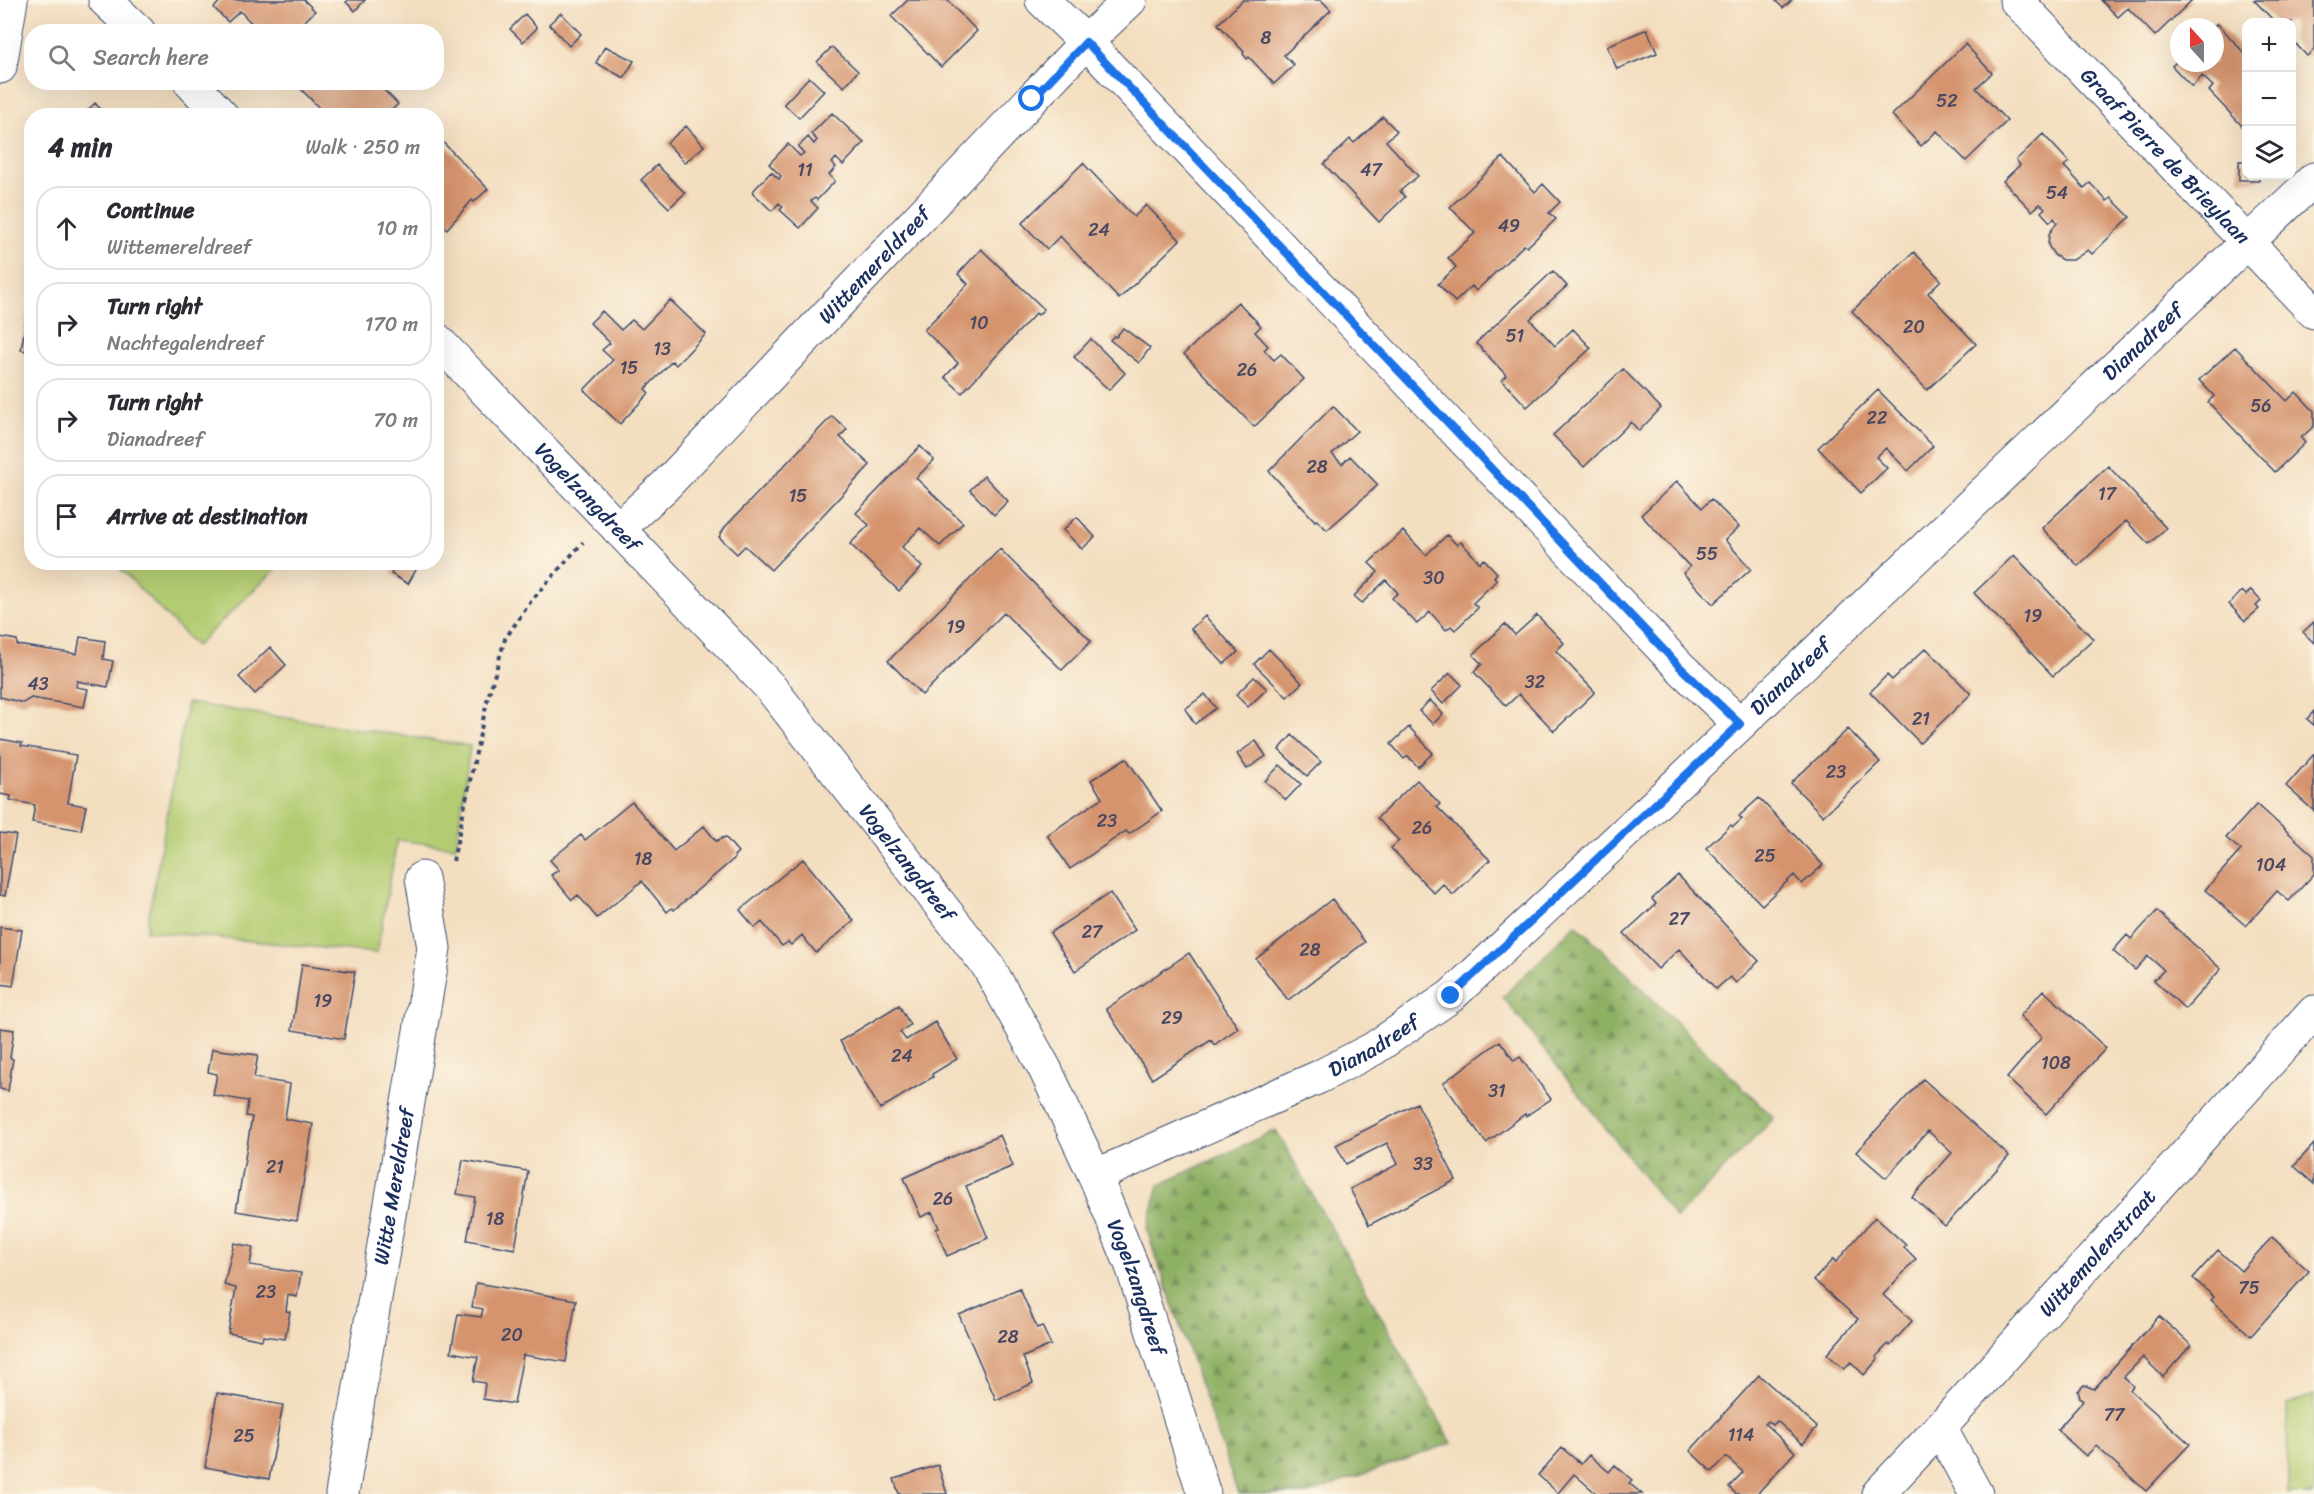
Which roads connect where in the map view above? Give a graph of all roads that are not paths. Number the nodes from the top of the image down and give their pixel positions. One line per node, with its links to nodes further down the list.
1 (11, 0): 8 (street)
2 (105, 0): 6 (street)
3 (1042, 0): 7 (street)
4 (1130, 0): 7 (street, Wittemereldreef)
5 (2016, 0): 12 (street, Graaf Pierre de Brieylaan)
6 (130, 24)
7 (1086, 42): 15 (street, Wittemereldreef); 16 (street)
8 (0, 68)
9 (198, 90): 10 (street)
10 (214, 108)
11 (2314, 179): 12 (street, Dianadreef)
12 (2247, 243): 13 (street, Graaf Pierre de Brieylaan); 16 (street, Dianadreef)
13 (2314, 312)
14 (444, 347): 15 (street, Vogelzangdreef)
15 (612, 522): 19 (street, Vogelzangdreef)
16 (1740, 724): 19 (street, Dianadreef)
17 (422, 878): 21 (street, Witte Mereldreef)
18 (2314, 1012): 20 (street, Wittemolenstraat)
19 (1095, 1176): 22 (street, Vogelzangdreef)
20 (1940, 1428): 23 (street, Wittemolenstraat); 24 (street)
21 (342, 1494)
22 (1204, 1494)
23 (1878, 1494)
24 (1976, 1494)

